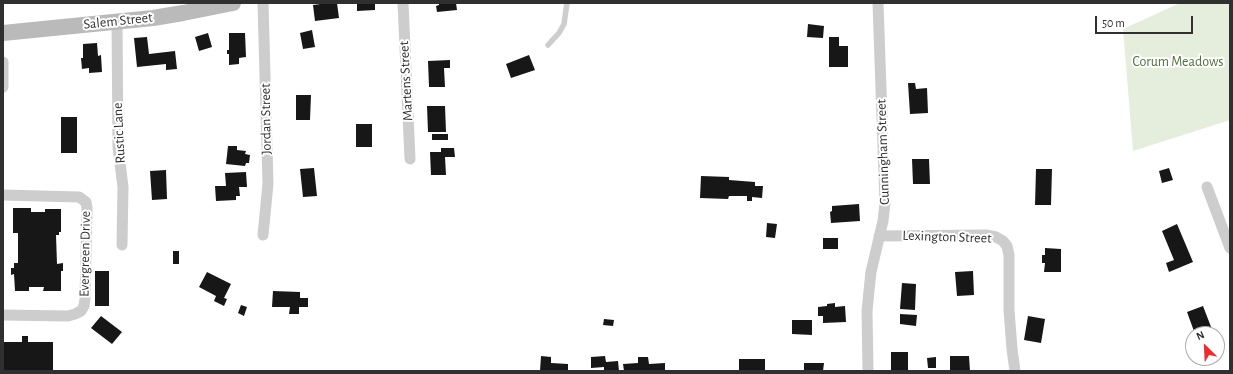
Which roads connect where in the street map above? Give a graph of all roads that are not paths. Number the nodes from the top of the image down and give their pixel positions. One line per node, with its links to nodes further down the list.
1 (233, 3): 6 (street, Salem Street)
2 (263, 3): 14 (street, Jordan Street)
3 (403, 3): 11 (street, Martens Street)
4 (567, 3): 8 (lane)
5 (878, 3): 15 (street, Cunningham Street)
6 (117, 22): 7 (street, Salem Street); 16 (street, Rustic Lane)
7 (3, 33)
8 (548, 45)
9 (3, 62): 10 (street)
10 (3, 87)
11 (410, 159)
12 (1207, 187): 17 (street)
13 (3, 195): 18 (street, Evergreen Drive)
14 (263, 236)
15 (879, 236): 19 (street, Cunningham Street); 20 (street, Lexington Street)
16 (122, 245)
17 (1230, 247)
18 (3, 314)
19 (868, 371)
20 (1015, 371)

